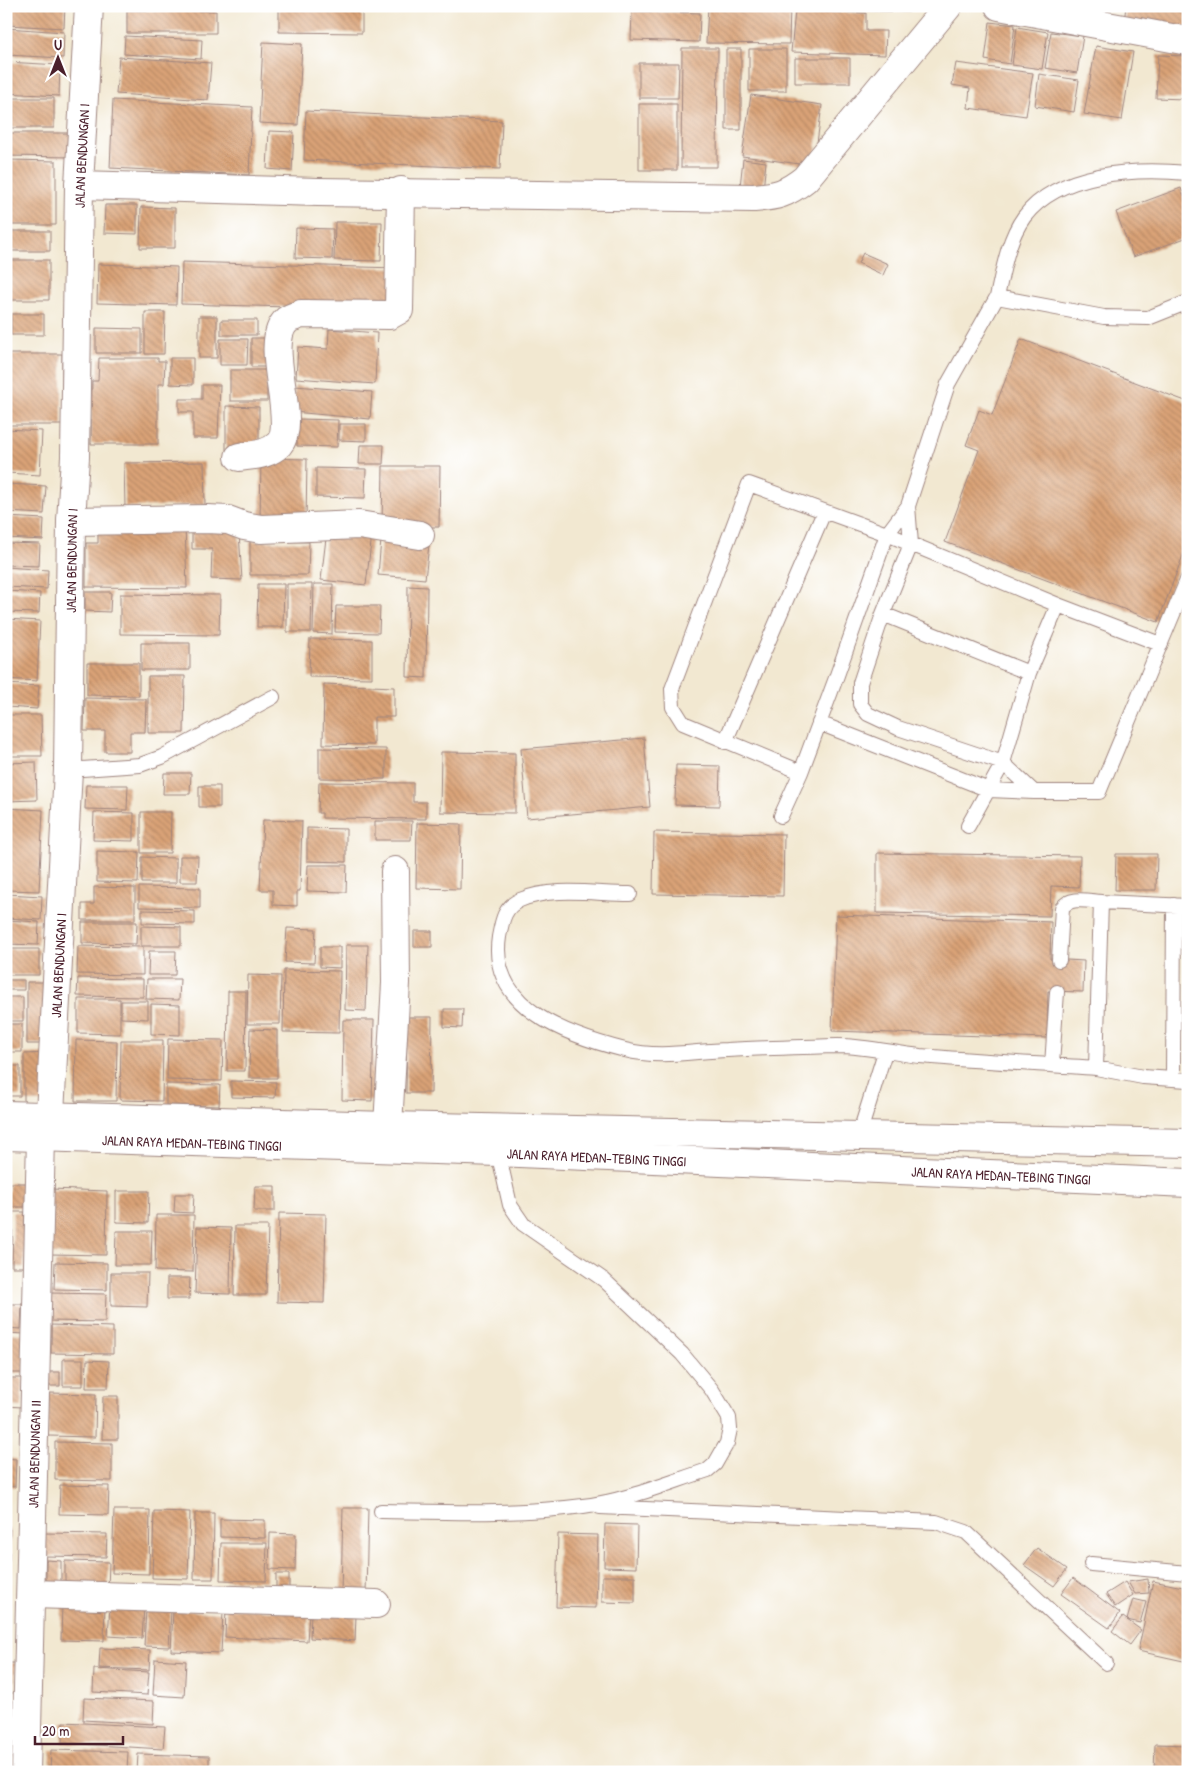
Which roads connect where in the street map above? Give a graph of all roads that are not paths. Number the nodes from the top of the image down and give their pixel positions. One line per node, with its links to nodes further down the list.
1 (90, 6): 6 (main road, JALAN BENDUNGAN I)
2 (948, 6): 7 (main road)
3 (999, 6): 4 (main road)
4 (1188, 41)
5 (1188, 174): 8 (lane)
6 (79, 186): 7 (main road); 13 (main road, JALAN BENDUNGAN I)
7 (401, 191): 10 (main road)
8 (997, 296): 9 (lane); 11 (lane)
9 (1188, 302)
10 (239, 457)
11 (908, 506): 14 (lane); 16 (lane)
12 (824, 512): 14 (lane); 24 (lane); 24 (lane)
13 (71, 521): 15 (main road); 26 (main road, JALAN BENDUNGAN I)
14 (887, 534): 16 (lane); 23 (lane)
15 (420, 535)
16 (911, 544): 18 (lane); 19 (lane)
17 (1188, 578): 20 (lane)
18 (1058, 605): 20 (lane); 21 (lane)
19 (883, 614): 21 (lane); 25 (lane)
20 (1160, 644): 29 (lane)
21 (1029, 673): 25 (lane)
22 (273, 697): 26 (lane)
23 (819, 723): 27 (lane); 28 (lane)
24 (725, 742): 27 (lane)
25 (1003, 763): 28 (lane); 29 (lane)
26 (68, 770): 44 (main road, JALAN BENDUNGAN I)
27 (801, 772): 30 (lane)
28 (989, 790): 29 (lane); 31 (lane)
29 (1034, 792)
30 (781, 816)
31 (968, 826)
32 (395, 870): 45 (main road)
33 (630, 894): 38 (lane)
34 (1101, 902): 35 (lane); 36 (lane); 40 (lane)
35 (1181, 905): 41 (lane)
36 (1059, 960)
37 (1057, 992): 39 (lane)
38 (885, 1052): 39 (lane); 46 (lane)
39 (1052, 1065): 40 (lane)
40 (1096, 1068): 41 (lane)
41 (1174, 1079): 42 (lane)
42 (1188, 1080)
43 (6, 1115): 44 (main road, JALAN RAYA MEDAN-TEBING TINGGI)
44 (46, 1126): 45 (main road, JALAN RAYA MEDAN-TEBING TINGGI); 47 (main road, JALAN RAYA MEDAN-TEBING TINGGI); 49 (main road, JALAN RAYA MEDAN-TEBING TINGGI); 55 (main road, JALAN BENDUNGAN II)
45 (388, 1126): 46 (main road, JALAN RAYA MEDAN-TEBING TINGGI)
46 (859, 1135): 48 (main road, JALAN RAYA MEDAN-TEBING TINGGI)
47 (6, 1136)
48 (1188, 1143)
49 (498, 1152): 50 (main road, JALAN RAYA MEDAN-TEBING TINGGI); 51 (lane)
50 (1188, 1183)
51 (584, 1506): 52 (lane); 57 (lane)
52 (381, 1511)
53 (1091, 1564): 54 (lane)
54 (1188, 1573)
55 (32, 1594): 56 (main road); 58 (main road, JALAN BENDUNGAN II)
56 (376, 1604)
57 (1106, 1663)
58 (26, 1772)

